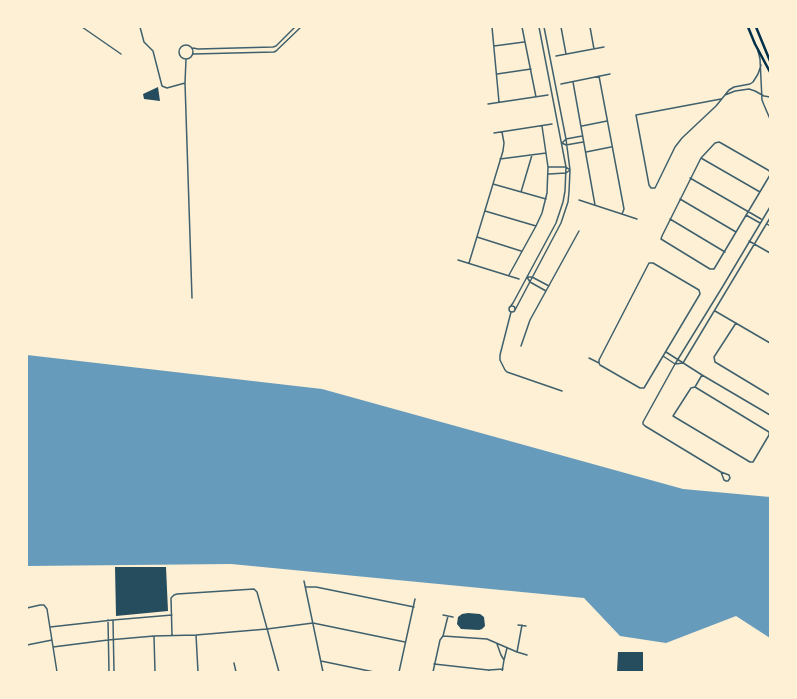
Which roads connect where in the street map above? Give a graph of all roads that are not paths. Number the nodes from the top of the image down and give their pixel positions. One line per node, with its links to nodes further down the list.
1 (82, 27): 19 (street)
2 (140, 27): 32 (street)
3 (295, 27): 17 (street)
4 (301, 27): 20 (street)
5 (492, 27): 15 (street)
6 (522, 27): 13 (street)
7 (539, 27): 54 (street)
8 (544, 27): 52 (street)
9 (562, 27): 21 (street)
10 (590, 27): 18 (street)
11 (748, 27): 14 (main road)
12 (756, 27): 24 (main road)
13 (525, 42): 15 (street); 26 (street)
14 (755, 44): 25 (street); 27 (main road)
15 (494, 46): 28 (street)
16 (604, 47): 18 (street)
17 (193, 48): 20 (street); 23 (street)
18 (594, 49): 21 (street)
19 (121, 54)
20 (193, 54): 23 (street)
21 (566, 54): 22 (street)
22 (556, 56)
23 (186, 59): 32 (street)
24 (770, 61)
25 (761, 65): 34 (street); 36 (street)
26 (531, 69): 28 (street); 37 (street)
27 (770, 72)
28 (497, 74): 41 (street)
29 (610, 74): 30 (street)
30 (599, 76): 31 (street); 45 (street)
31 (573, 82): 33 (street); 48 (street)
32 (185, 83): 106 (street)
33 (561, 84)
34 (762, 94): 36 (street); 38 (street); 44 (street)
35 (548, 96): 37 (street)
36 (724, 96): 39 (street)
37 (536, 97): 41 (street)
38 (770, 97)
39 (721, 99): 39 (street)
40 (770, 101): 43 (street)
41 (500, 102): 42 (street)
42 (488, 104)
43 (770, 105)
44 (770, 119)
45 (607, 121): 48 (street); 56 (street)
46 (552, 124): 47 (street)
47 (542, 126): 49 (street); 57 (street)
48 (581, 126): 51 (street)
49 (502, 132): 50 (street); 61 (street)
50 (494, 133)
51 (583, 136): 52 (street); 53 (street)
52 (566, 139): 54 (street); 55 (street)
53 (584, 142): 55 (street); 58 (street)
54 (562, 143): 55 (street); 62 (street)
55 (566, 145): 64 (street)
56 (612, 147): 58 (street); 79 (street)
57 (546, 152): 59 (street); 63 (street)
58 (586, 152): 75 (street)
59 (532, 155): 61 (street); 70 (street)
60 (701, 158): 67 (street); 68 (street); 71 (street)
61 (500, 159): 69 (street)
62 (566, 167): 63 (street); 64 (street); 65 (street)
63 (548, 168): 66 (street)
64 (570, 170): 65 (street); 101 (street)
65 (566, 173): 66 (street); 100 (street)
66 (548, 174): 72 (street)
67 (770, 174): 71 (street)
68 (690, 178): 73 (street); 78 (street)
69 (493, 184): 70 (street); 77 (street)
70 (521, 192): 72 (street)
71 (760, 192): 78 (street)
72 (546, 199): 87 (street)
73 (680, 199): 82 (street); 90 (street)
74 (579, 200): 75 (street)
75 (596, 205): 79 (street)
76 (770, 207): 83 (street)
77 (485, 211): 87 (street); 91 (street)
78 (748, 212): 80 (street); 83 (street)
79 (622, 214): 81 (street)
80 (746, 215): 85 (street); 90 (street)
81 (637, 219)
82 (670, 219): 95 (street); 95 (street)
83 (762, 220): 85 (street)
84 (770, 220): 86 (street)
85 (760, 224): 92 (street)
86 (766, 224): 88 (street); 93 (street)
87 (536, 226): 94 (street)
88 (770, 226)
89 (579, 231): 104 (street)
90 (736, 232): 95 (street)
91 (477, 237): 94 (street); 98 (street)
92 (750, 241): 93 (street); 117 (street)
93 (755, 244): 96 (street); 109 (street)
94 (522, 251): 99 (street)
95 (725, 252)
96 (770, 253)
97 (458, 260): 98 (street)
98 (469, 263): 99 (street)
99 (509, 276): 102 (street)
100 (527, 277): 101 (street); 103 (street); 107 (street)
101 (532, 277): 103 (street); 104 (street)
102 (519, 279)
103 (530, 282): 105 (street); 108 (street)
104 (549, 286): 105 (street)
105 (546, 291): 113 (street)
106 (192, 298)
107 (510, 307): 108 (street); 110 (street)
108 (515, 310): 110 (street)
109 (715, 310): 111 (street); 119 (street)
110 (510, 312): 123 (street)
111 (736, 323): 112 (street); 124 (street)
112 (770, 343)
113 (521, 346)
114 (666, 352): 115 (street); 117 (street); 118 (street)
115 (663, 356): 118 (street); 120 (street)
116 (589, 358): 118 (street)
117 (678, 360): 119 (street); 120 (street)
118 (599, 363)
119 (683, 363): 120 (street); 121 (street)
120 (675, 364): 126 (street)
121 (702, 375): 122 (street); 125 (street)
122 (695, 388): 122 (street)
123 (562, 391)
124 (770, 395)
125 (770, 415)
126 (721, 472): 126 (street)
127 (304, 581): 128 (street)
128 (306, 587): 130 (street); 138 (street)
129 (415, 599): 130 (street)
130 (414, 607): 151 (street)
131 (27, 608): 142 (street)
132 (172, 615): 137 (street); 143 (street); 144 (street)
133 (443, 615): 134 (street)
134 (448, 616): 135 (street); 147 (street)
135 (453, 617)
136 (108, 620): 137 (street); 142 (street); 150 (street)
137 (113, 620): 148 (street)
138 (314, 623): 143 (street); 151 (street); 159 (street)
139 (518, 625): 140 (street)
140 (522, 625): 141 (street); 156 (street)
141 (526, 626)
142 (50, 627): 149 (street)
143 (267, 629): 145 (street); 170 (street)
144 (172, 635): 145 (street); 146 (street)
145 (196, 635): 168 (street)
146 (154, 636): 148 (street); 167 (street)
147 (443, 636): 152 (street); 161 (street)
148 (113, 639): 150 (street); 166 (street)
149 (52, 640): 153 (street); 154 (street)
150 (108, 640): 154 (street); 165 (street)
151 (405, 642): 173 (street)
152 (497, 644): 155 (street); 158 (street)
153 (27, 645)
154 (53, 647): 164 (street)
155 (508, 648): 156 (street); 158 (street)
156 (517, 652): 157 (street)
157 (527, 655)
158 (504, 660): 162 (street)
159 (321, 661): 171 (street); 172 (street)
160 (234, 663): 169 (street)
161 (434, 664): 163 (street); 174 (street)
162 (503, 669): 163 (street); 176 (street)
163 (488, 670): 175 (street)
164 (57, 672)
165 (109, 672)
166 (114, 672)
167 (155, 672)
168 (198, 672)
169 (236, 672)
170 (279, 672)
171 (323, 672)
172 (374, 672)
173 (399, 672)
174 (433, 672)
175 (490, 672)
176 (502, 672)

